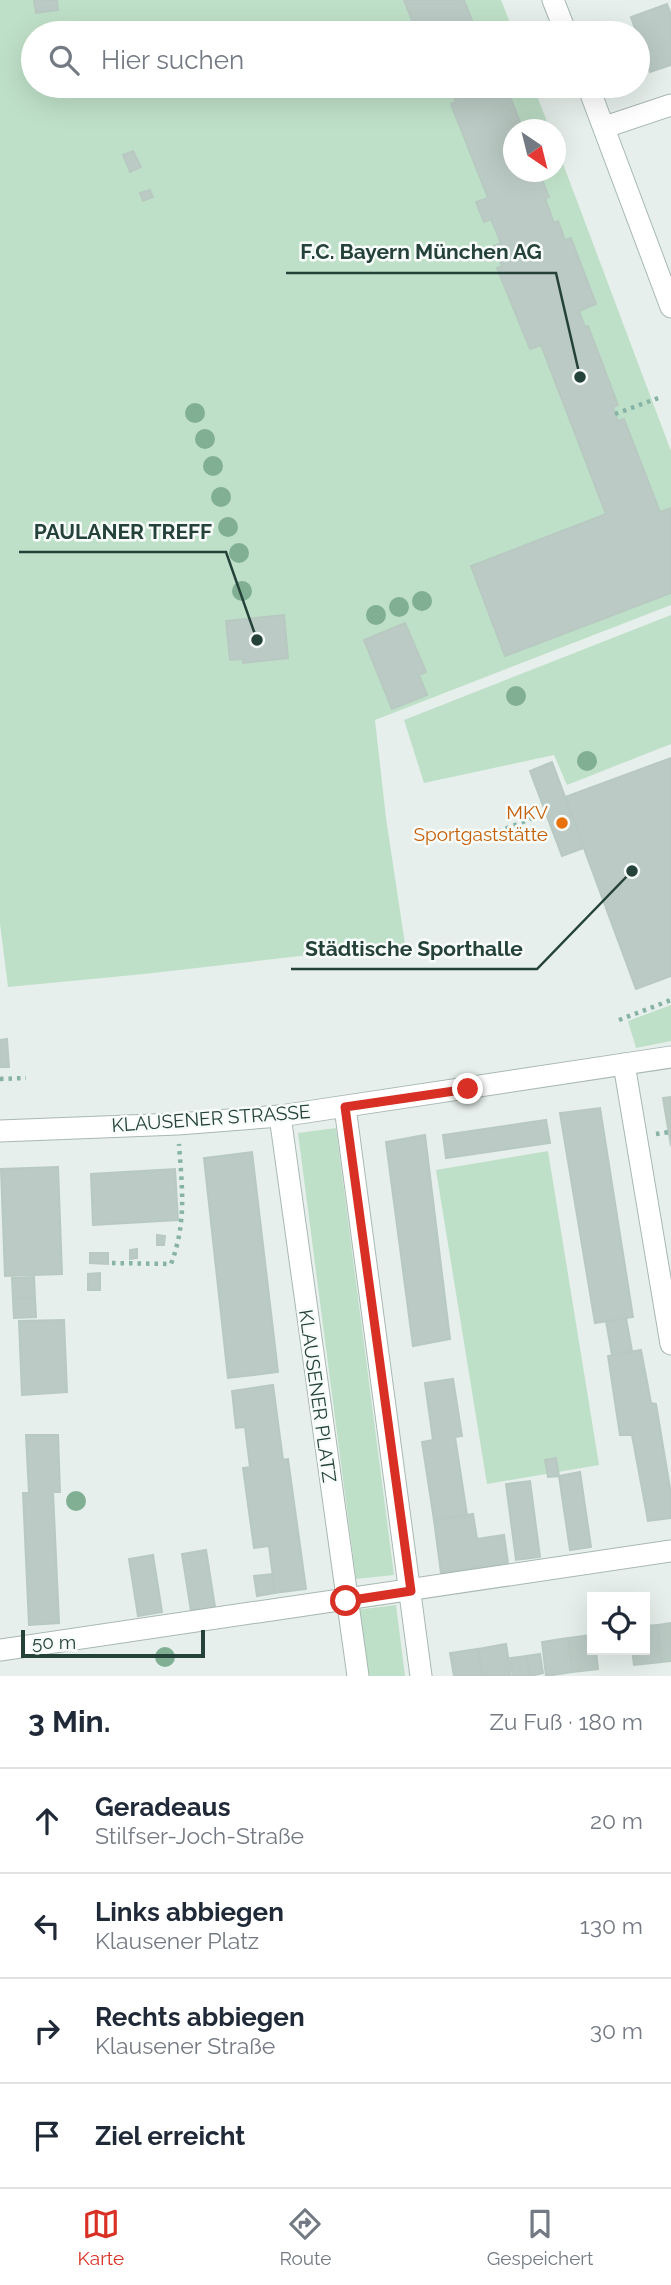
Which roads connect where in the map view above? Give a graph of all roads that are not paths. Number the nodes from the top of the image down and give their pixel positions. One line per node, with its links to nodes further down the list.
1 (553, 0): 2 (street)
2 (561, 21)
3 (593, 98): 5 (street)
4 (671, 106): 5 (street)
5 (605, 127): 6 (street)
6 (671, 307)
7 (671, 1057): 8 (street, KLAUSENER STRASSE)
8 (624, 1064): 9 (street, KLAUSENER STRASSE); 12 (street)
9 (345, 1107): 10 (street, KLAUSENER STRASSE); 14 (street)
10 (280, 1116): 11 (street, KLAUSENER STRASSE); 15 (street, KLAUSENER PLATZ)
11 (0, 1131)
12 (671, 1344)
13 (671, 1551): 14 (street)
14 (411, 1591): 15 (street); 19 (street)
15 (346, 1601): 17 (street); 18 (street, KLAUSENER PLATZ)
16 (0, 1639): 17 (street)
17 (0, 1650)
18 (358, 1676)
19 (421, 1676)

